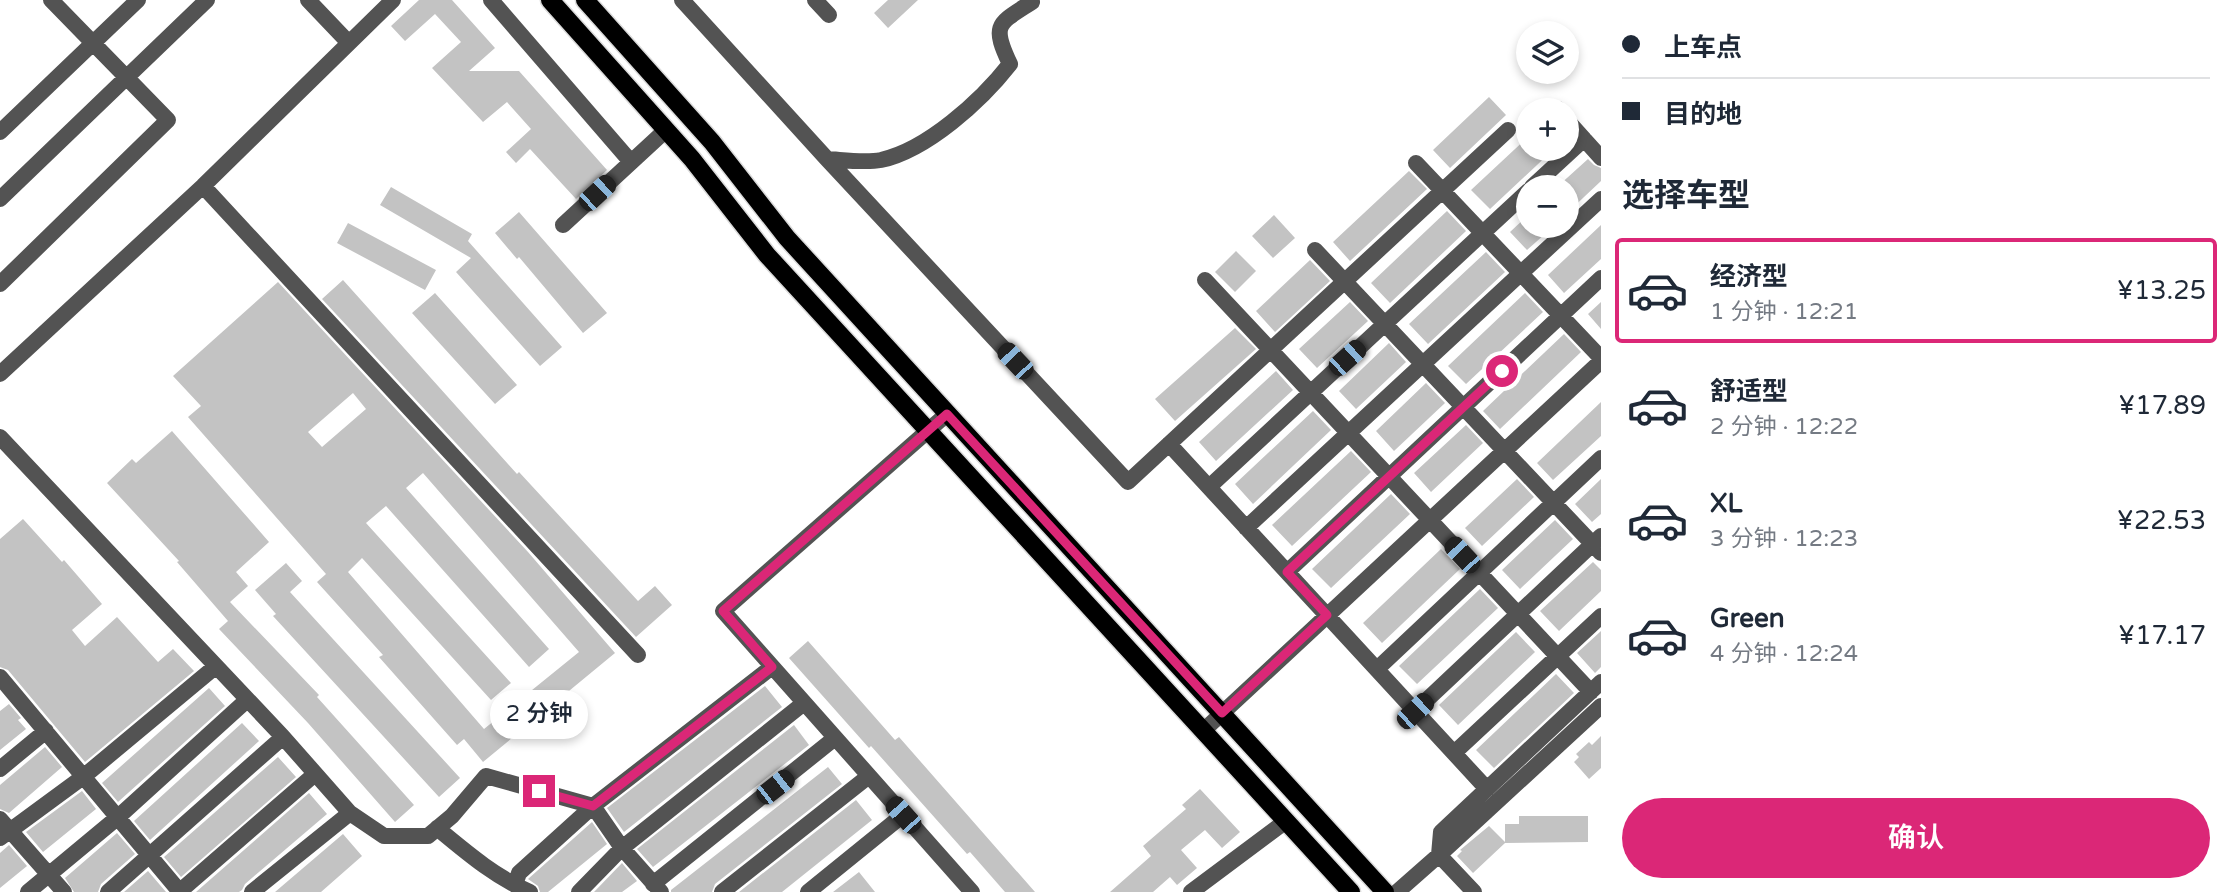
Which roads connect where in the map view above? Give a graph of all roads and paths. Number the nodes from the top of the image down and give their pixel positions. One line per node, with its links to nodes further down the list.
1 (51, 0): 13 (street)
2 (138, 0): 13 (street)
3 (207, 0): 15 (street)
4 (308, 0): 14 (street)
5 (393, 0): 14 (street)
6 (491, 0): 23 (street)
7 (550, 0): 16 (main road)
8 (682, 0): 22 (street)
9 (815, 0): 12 (street)
10 (1032, 2): 22 (street)
11 (593, 3): 47 (main road)
12 (829, 15)
13 (93, 43): 15 (street); 18 (street)
14 (349, 43): 26 (street)
15 (126, 77): 28 (street); 38 (street)
16 (666, 130): 23 (street); 48 (main road)
17 (1508, 130): 27 (street)
18 (0, 132)
19 (1579, 133): 20 (street)
20 (1584, 139): 21 (street); 25 (street)
21 (1601, 158)
22 (827, 159): 51 (street)
23 (631, 162): 31 (street)
24 (1416, 163): 27 (street)
25 (1545, 175)
26 (203, 186): 44 (street); 65 (street)
27 (1442, 191): 32 (street); 37 (street)
28 (0, 199)
29 (1601, 200): 34 (street)
30 (1516, 202): 32 (street)
31 (563, 225)
32 (1482, 233): 34 (street); 40 (street)
33 (1315, 250): 37 (street)
34 (1521, 274): 39 (street); 43 (street)
35 (1601, 278): 39 (street)
36 (1205, 280): 41 (street)
37 (1344, 282): 40 (street); 41 (street)
38 (0, 284)
39 (1561, 316): 42 (street); 46 (street)
40 (1384, 324): 43 (street); 45 (street)
41 (1270, 350): 45 (street); 51 (street)
42 (1601, 360): 52 (street)
43 (1422, 365): 46 (street); 49 (street)
44 (0, 374)
45 (1310, 392): 49 (street); 55 (street)
46 (1462, 407): 52 (street); 54 (street)
47 (947, 414): 48 (street); 76 (main road)
48 (927, 430): 68 (street); 77 (main road)
49 (1349, 433): 54 (street); 58 (street)
50 (0, 437): 67 (street)
51 (1169, 444): 55 (street)
52 (1503, 452): 56 (street); 57 (street)
53 (1601, 458): 56 (street)
54 (1389, 477): 57 (street); 60 (street)
55 (1209, 487): 58 (street)
56 (1553, 503): 59 (street); 61 (street)
57 (1429, 520): 61 (street); 62 (street)
58 (1247, 528): 60 (street)
59 (1598, 545): 63 (street)
60 (1287, 572): 62 (street)
61 (1479, 573): 63 (street); 69 (street)
62 (1327, 615): 69 (street); 76 (street)
63 (1519, 615): 66 (street); 75 (street)
64 (1601, 616): 66 (street)
65 (638, 655)
66 (1558, 656): 70 (street); 81 (street)
67 (215, 667): 72 (street); 85 (street)
68 (772, 667): 73 (street); 87 (street)
69 (1377, 669): 75 (street)
70 (1596, 687): 86 (street)
71 (3, 688): 78 (street)
72 (247, 700): 79 (street); 90 (street)
73 (804, 703): 80 (street); 94 (street)
74 (1601, 706): 95 (street)
75 (1415, 711): 81 (street)
76 (1222, 713): 77 (street); 111 (main road)
77 (1203, 731): 91 (main road)
78 (46, 732): 82 (street); 85 (street)
79 (283, 737): 83 (street); 96 (street)
80 (835, 738): 84 (street); 98 (street)
81 (1454, 753): 86 (street)
82 (0, 769)
83 (314, 774): 88 (street); 103 (street)
84 (869, 776): 89 (street); 106 (street)
85 (83, 777): 90 (street); 93 (street)
86 (1487, 789): 95 (street)
87 (593, 806): 92 (street); 94 (street); 99 (street)
88 (350, 813): 92 (street); 104 (street)
89 (903, 815): 107 (street); 108 (street)
90 (117, 818): 96 (street); 97 (street)
91 (1286, 821): 109 (street); 110 (main road)
92 (437, 828): 99 (street)
93 (3, 829): 97 (street)
94 (622, 849): 98 (street); 105 (street)
95 (1439, 855): 112 (street); 113 (street)
96 (149, 857): 102 (street); 103 (street)
97 (49, 874): 100 (street); 101 (street)
98 (657, 888)
99 (522, 889)
100 (28, 892)
101 (64, 892)
102 (108, 892)
103 (180, 892)
104 (252, 892)
105 (579, 892)
106 (722, 892)
107 (808, 892)
108 (972, 892)
109 (1191, 892)
110 (1351, 892)
111 (1385, 892)
112 (1397, 892)
113 (1474, 892)

